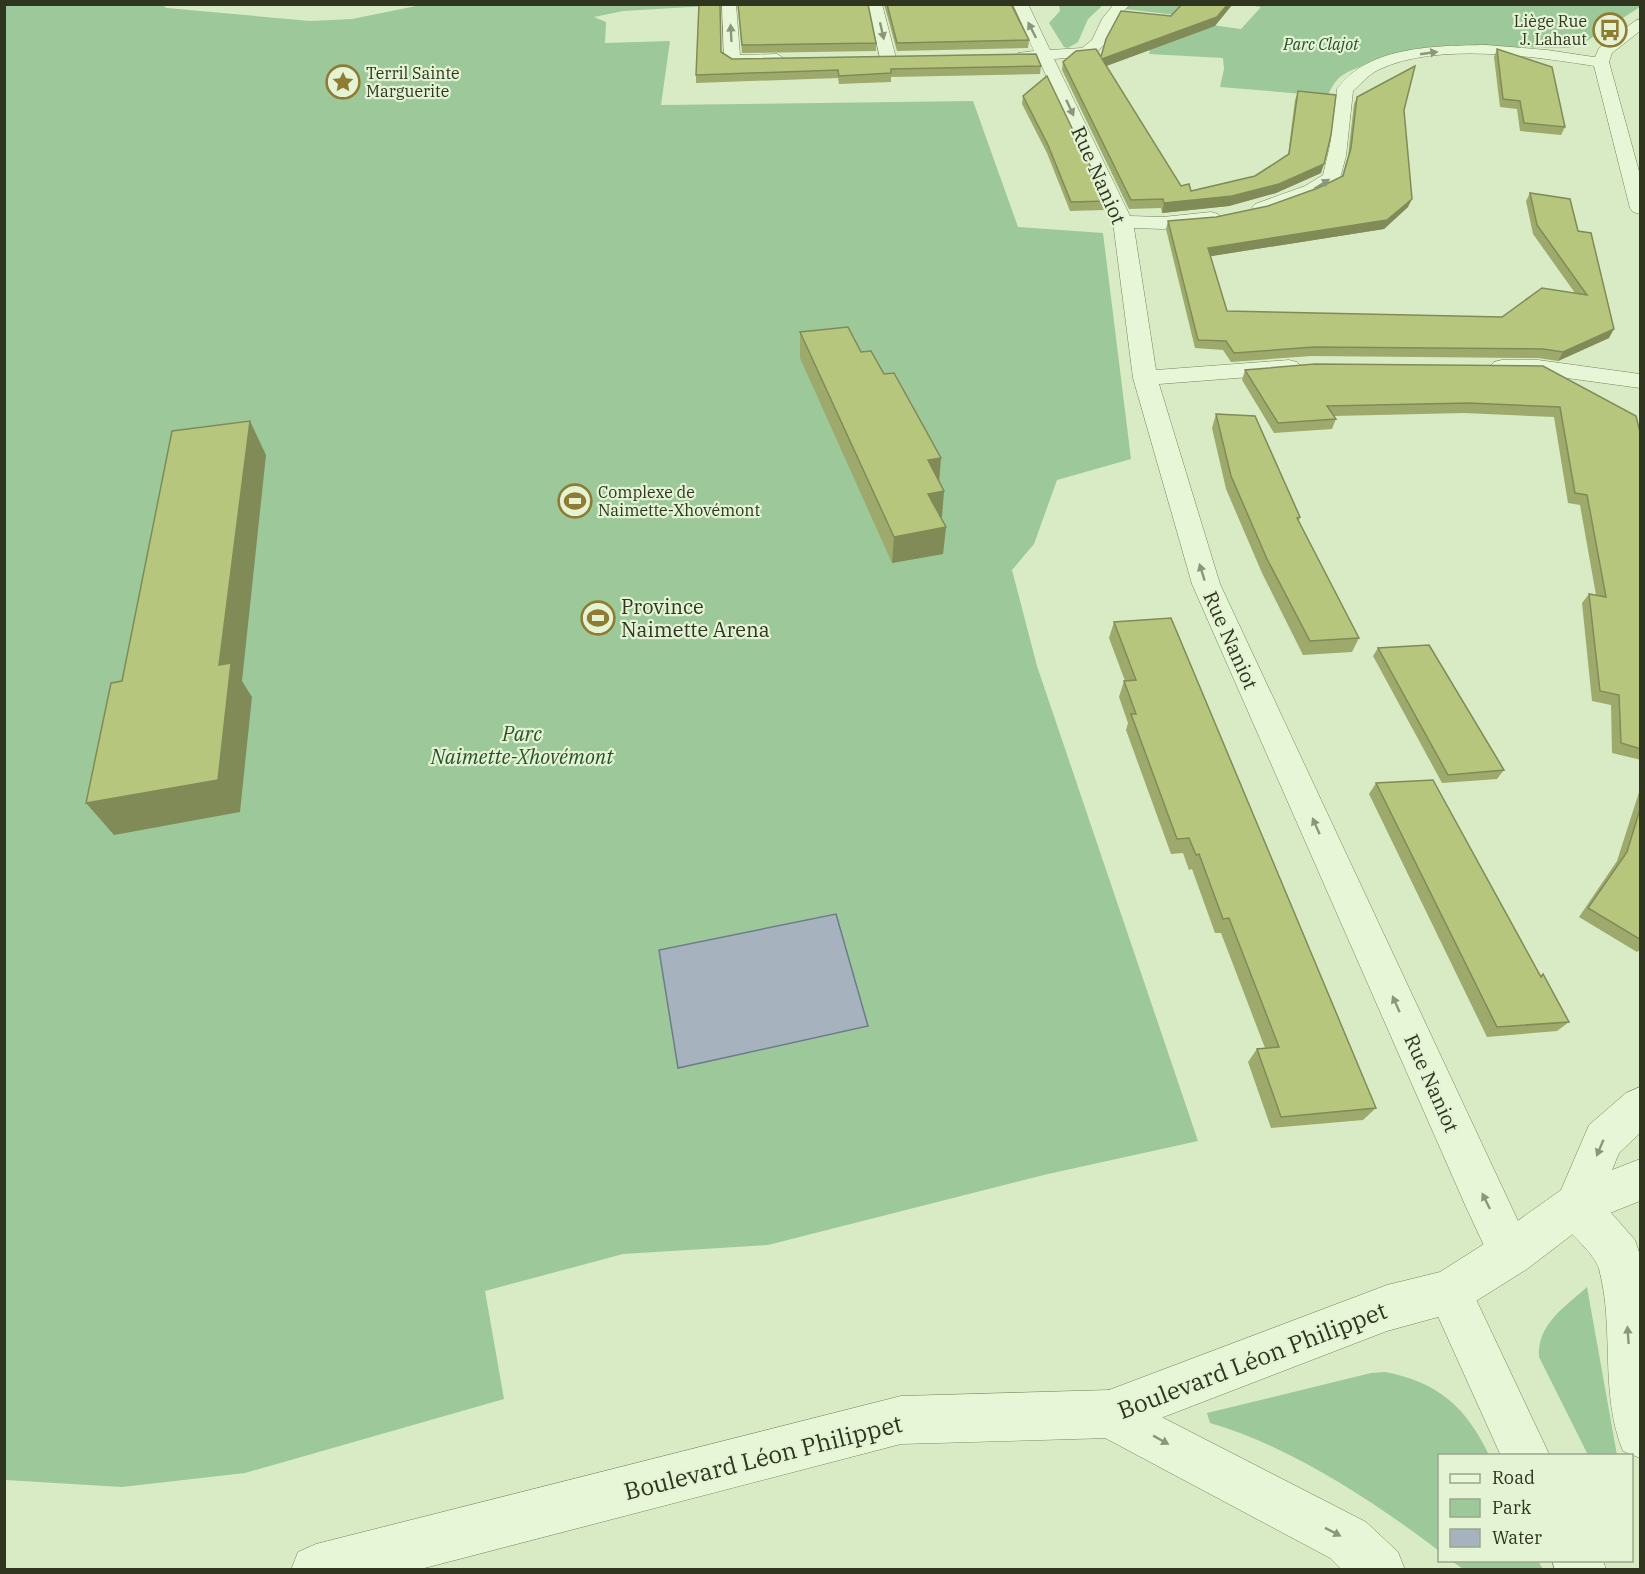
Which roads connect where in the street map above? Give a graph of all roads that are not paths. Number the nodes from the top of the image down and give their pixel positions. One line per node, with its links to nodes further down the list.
1 (729, 4): 9 (street, one-way to 1)
2 (875, 4): 8 (street, one-way to 8)
3 (1020, 4): 6 (street, Rue Naniot, one-way to 3)
4 (1123, 4): 6 (street)
5 (1641, 24): 10 (street)
6 (1045, 55): 7 (street); 14 (street, Rue Naniot, one-way to 14)
7 (1011, 56)
8 (887, 58)
9 (792, 59)
10 (1601, 62): 11 (street); 12 (street, one-way to 10)
11 (1641, 208)
12 (1250, 211)
13 (1231, 215): 14 (street)
14 (1123, 222): 17 (street, Rue Naniot)
15 (1311, 365): 17 (street)
16 (1479, 366): 18 (street)
17 (1145, 378): 22 (street, Rue Naniot, one-way to 17)
18 (1641, 381)
19 (1641, 1107): 21 (street, one-way to 21)
20 (1641, 1180): 21 (street, Boulevard Léon Philippet)
21 (1576, 1205): 22 (street, Boulevard Léon Philippet); 25 (street, one-way to 21)
22 (1511, 1253): 23 (street, Boulevard Léon Philippet)
23 (1449, 1292): 24 (street, Boulevard Léon Philippet); 26 (street)
24 (1108, 1414): 27 (street, Boulevard Léon Philippet); 28 (street, one-way to 28)
25 (1641, 1434)
26 (1526, 1454)
27 (316, 1569)
28 (1380, 1569)

